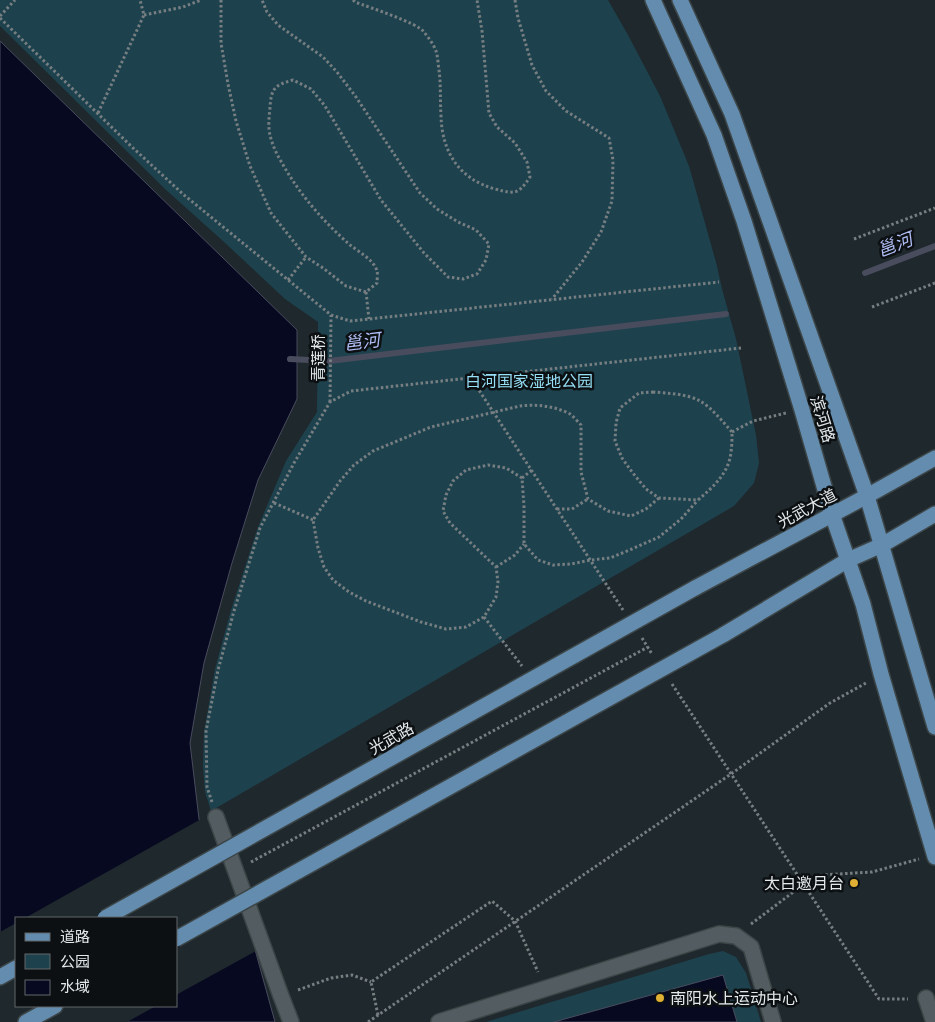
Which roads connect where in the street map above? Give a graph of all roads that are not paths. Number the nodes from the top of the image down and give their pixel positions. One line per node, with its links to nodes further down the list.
1 (653, 0): 5 (main road, 滨河路)
2 (680, 0): 4 (main road, 滨河路)
3 (935, 458): 4 (main road, 光武大道)
4 (867, 496): 5 (main road, 光武大道); 7 (main road, 滨河路)
5 (832, 514): 8 (main road, 滨河路); 9 (main road, 光武大道)
6 (935, 514): 7 (main road)
7 (882, 545): 8 (main road); 10 (main road, 滨河路)
8 (848, 560): 12 (main road, 滨河路); 14 (main road, bridge)
9 (695, 588): 13 (main road, 光武路, bridge)
10 (935, 727)
11 (216, 816): 20 (lane)
12 (935, 856)
13 (107, 917)
14 (178, 938)
15 (15, 969): 16 (main road)
16 (0, 977)
17 (926, 998): 23 (lane)
18 (53, 1007): 19 (main road)
19 (26, 1022)
20 (292, 1022)
21 (439, 1022): 22 (lane)
22 (774, 1022)
23 (934, 1022)

